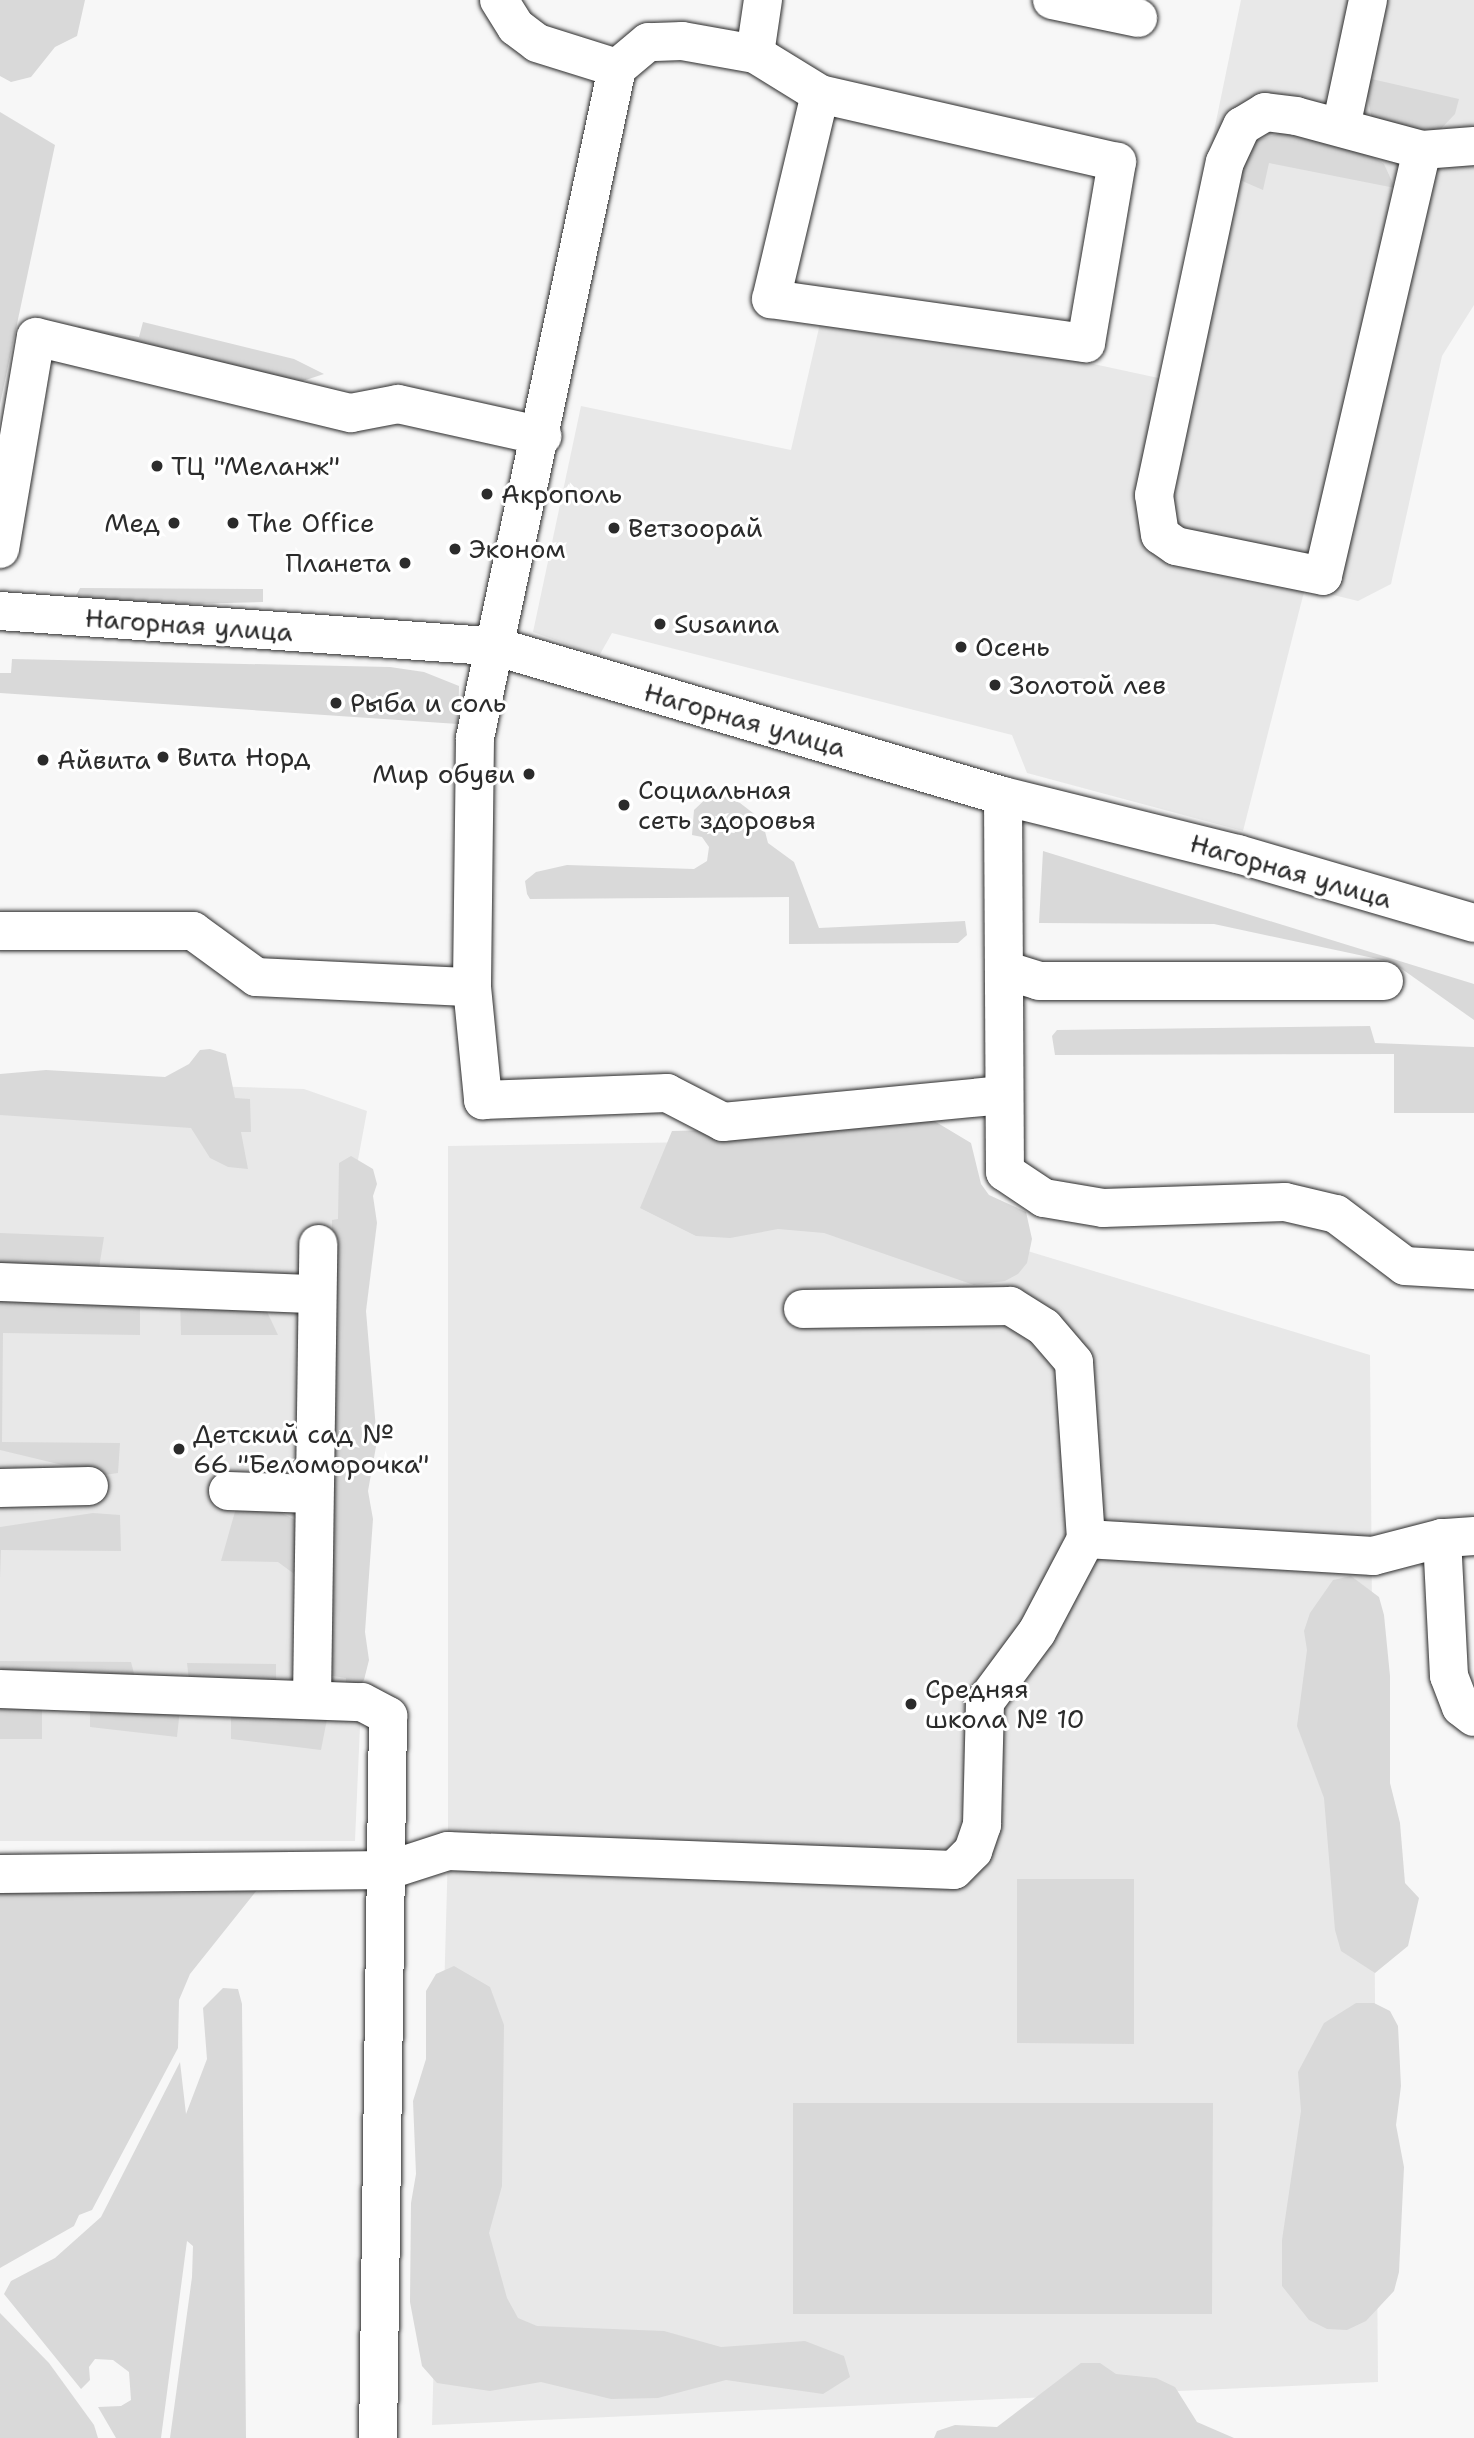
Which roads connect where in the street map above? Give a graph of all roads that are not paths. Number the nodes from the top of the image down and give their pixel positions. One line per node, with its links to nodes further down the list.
1 (499, 0): 7 (street)
2 (763, 0): 6 (street)
3 (1052, 0): 5 (street)
4 (1368, 0): 9 (street)
5 (1138, 18)
6 (755, 54): 7 (street); 8 (street)
7 (617, 68): 12 (street)
8 (820, 94): 8 (street)
9 (1341, 127): 11 (street); 11 (street)
10 (1474, 146): 11 (street)
11 (1422, 150)
12 (542, 436): 13 (street); 15 (street)
13 (0, 549)
14 (0, 611): 15 (street, Нагорная улица)
15 (497, 647): 16 (street, Нагорная улица); 21 (street)
16 (1003, 796): 17 (street, Нагорная улица); 19 (street)
17 (1474, 923)
18 (0, 931): 21 (street)
19 (1004, 970): 20 (street); 22 (street)
20 (1384, 981)
21 (472, 987): 22 (street)
22 (1004, 1095): 24 (street)
23 (318, 1244): 26 (street)
24 (1474, 1270)
25 (0, 1282): 26 (street)
26 (317, 1294): 31 (street)
27 (803, 1309): 33 (street)
28 (89, 1486): 29 (street)
29 (0, 1488)
30 (228, 1491): 31 (street)
31 (313, 1494): 35 (street)
32 (1458, 1537): 33 (street); 36 (street)
33 (1086, 1539): 37 (street)
34 (0, 1689): 35 (street)
35 (312, 1700): 37 (street)
36 (1474, 1717)
37 (389, 1870): 38 (street); 39 (street)
38 (0, 1874)
39 (378, 2438)

